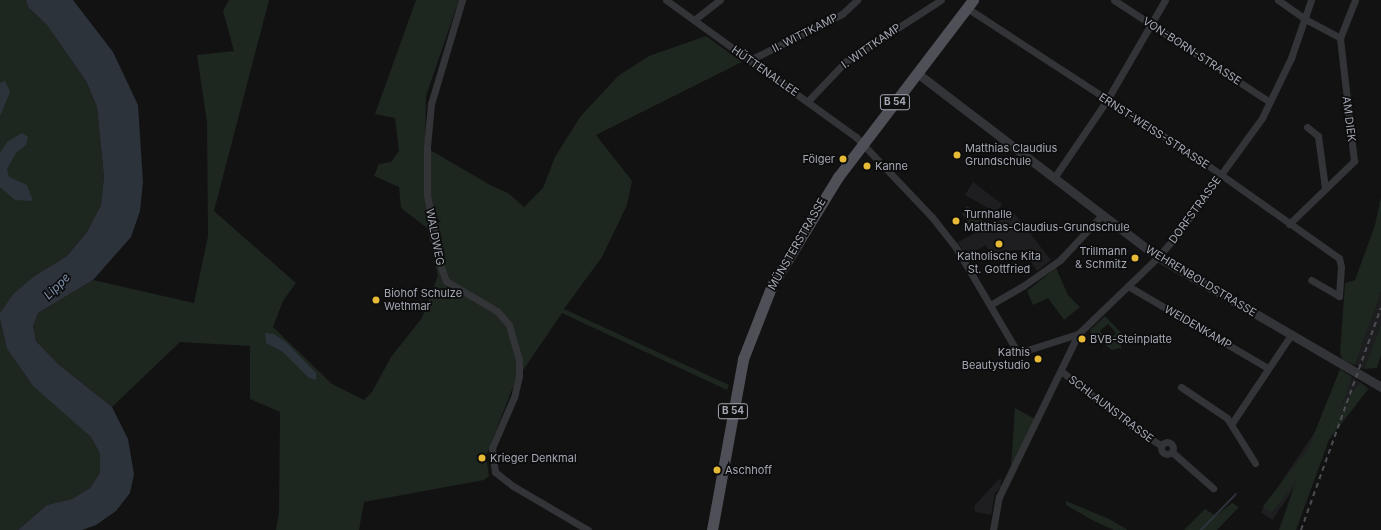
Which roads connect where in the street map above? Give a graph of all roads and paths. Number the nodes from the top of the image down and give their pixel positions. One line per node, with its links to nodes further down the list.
1 (462, 0): 41 (street, WALDWEG)
2 (666, 0): 13 (street, HÜTTENALLEE)
3 (720, 0): 13 (street)
4 (857, 0): 16 (street, II. WITTKAMP)
5 (941, 0): 19 (street, I. WITTKAMP)
6 (1114, 0): 14 (street, VON-BORN-STRASSE)
7 (1165, 0): 14 (street)
8 (1278, 0): 12 (street)
9 (1311, 0): 12 (street, DORFSTRASSE)
10 (1355, 0): 15 (street)
11 (970, 4): 17 (main road, MÜNSTERSTRASSE / B 54); 18 (street, ERNST-WEISS-STRASSE)
12 (1305, 19): 15 (street); 20 (street, DORFSTRASSE)
13 (694, 20): 16 (street, HÜTTENALLEE)
14 (1152, 25): 18 (street); 20 (street, VON-BORN-STRASSE)
15 (1340, 38): 25 (street, AM DIEK)
16 (750, 60): 19 (street, HÜTTENALLEE)
17 (918, 73): 22 (main road, MÜNSTERSTRASSE / B 54); 24 (street, WEHRENBOLDSTRASSE)
18 (1107, 100): 23 (street, ERNST-WEISS-STRASSE); 24 (street)
19 (808, 101): 22 (street, HÜTTENALLEE)
20 (1270, 102): 23 (street, DORFSTRASSE)
21 (1307, 127): 25 (street)
22 (862, 145): 31 (street, HÜTTENALLEE); 42 (main road, MÜNSTERSTRASSE / B 54)
23 (1220, 175): 27 (street, ERNST-WEISS-STRASSE); 28 (street, DORFSTRASSE)
24 (1054, 178): 26 (street, WEHRENBOLDSTRASSE)
25 (1325, 188): 27 (street, AM DIEK)
26 (1102, 215): 28 (street, WEHRENBOLDSTRASSE); 31 (street)
27 (1289, 224): 29 (street, ERNST-WEISS-STRASSE)
28 (1158, 257): 30 (street, DORFSTRASSE); 33 (street, WEHRENBOLDSTRASSE)
29 (1311, 280)
30 (1128, 286): 32 (street, DORFSTRASSE); 34 (street, WEIDENKAMP)
31 (990, 305): 32 (street, HÜTTENALLEE)
32 (1078, 334): 35 (street, DORFSTRASSE)
33 (1291, 335): 34 (street); 37 (street, WEHRENBOLDSTRASSE)
34 (1268, 368): 38 (street)
35 (1061, 371): 40 (street, SCHLAUNSTRASSE); 43 (street, DORFSTRASSE)
36 (1181, 387): 38 (street)
37 (1381, 387)
38 (1232, 423): 39 (street)
39 (1256, 464)
40 (1213, 488)
41 (588, 530)
42 (712, 530)
43 (993, 530)

